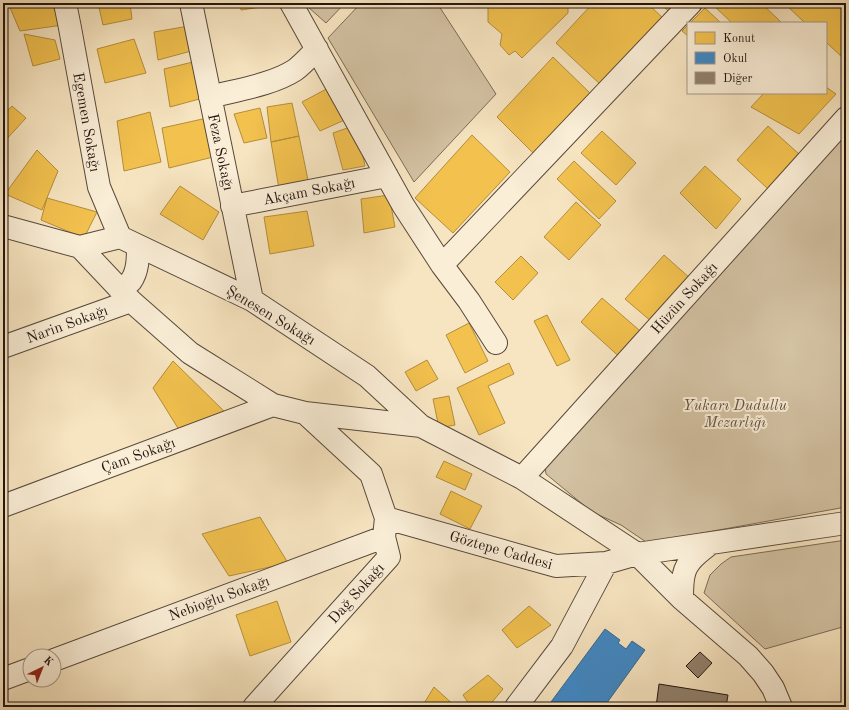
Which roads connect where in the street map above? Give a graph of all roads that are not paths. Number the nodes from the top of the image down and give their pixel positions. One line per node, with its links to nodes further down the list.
1 (65, 3): 11 (street, Egemen Sokağı)
2 (191, 3): 6 (street, Feza Sokağı)
3 (291, 3): 5 (street)
4 (691, 3): 13 (street)
5 (317, 49): 6 (street); 8 (street)
6 (210, 97): 9 (street, Feza Sokağı)
7 (846, 118): 21 (street, Hüzün Sokağı)
8 (387, 176): 9 (street, Akçam Sokağı); 13 (street)
9 (232, 206): 15 (street, Feza Sokağı)
10 (3, 226): 12 (street)
11 (129, 241): 12 (street); 14 (street); 15 (street, Şenesen Sokağı)
12 (80, 247): 14 (street)
13 (442, 265): 16 (street)
14 (126, 295): 17 (street, Narin Sokağı); 18 (street)
15 (252, 300): 20 (street, Şenesen Sokağı)
16 (496, 343)
17 (3, 347)
18 (273, 405): 19 (street); 22 (street, Çam Sokağı)
19 (305, 413): 20 (street); 24 (street, Dağ Sokağı)
20 (421, 426): 21 (street)
21 (522, 478): 26 (street)
22 (3, 506)
23 (846, 523): 25 (street, Göztepe Caddesi)
24 (385, 527): 27 (street, Göztepe Caddesi); 29 (street, Nebioğlu Sokağı); 32 (street, Dağ Sokağı)
25 (711, 543): 26 (street, Göztepe Caddesi); 28 (street)
26 (636, 554): 27 (street, Göztepe Caddesi); 28 (street)
27 (606, 563): 33 (street)
28 (682, 599): 34 (street)
29 (62, 657)
30 (22, 672): 31 (street)
31 (3, 679)
32 (254, 707)
33 (516, 707)
34 (781, 707)

